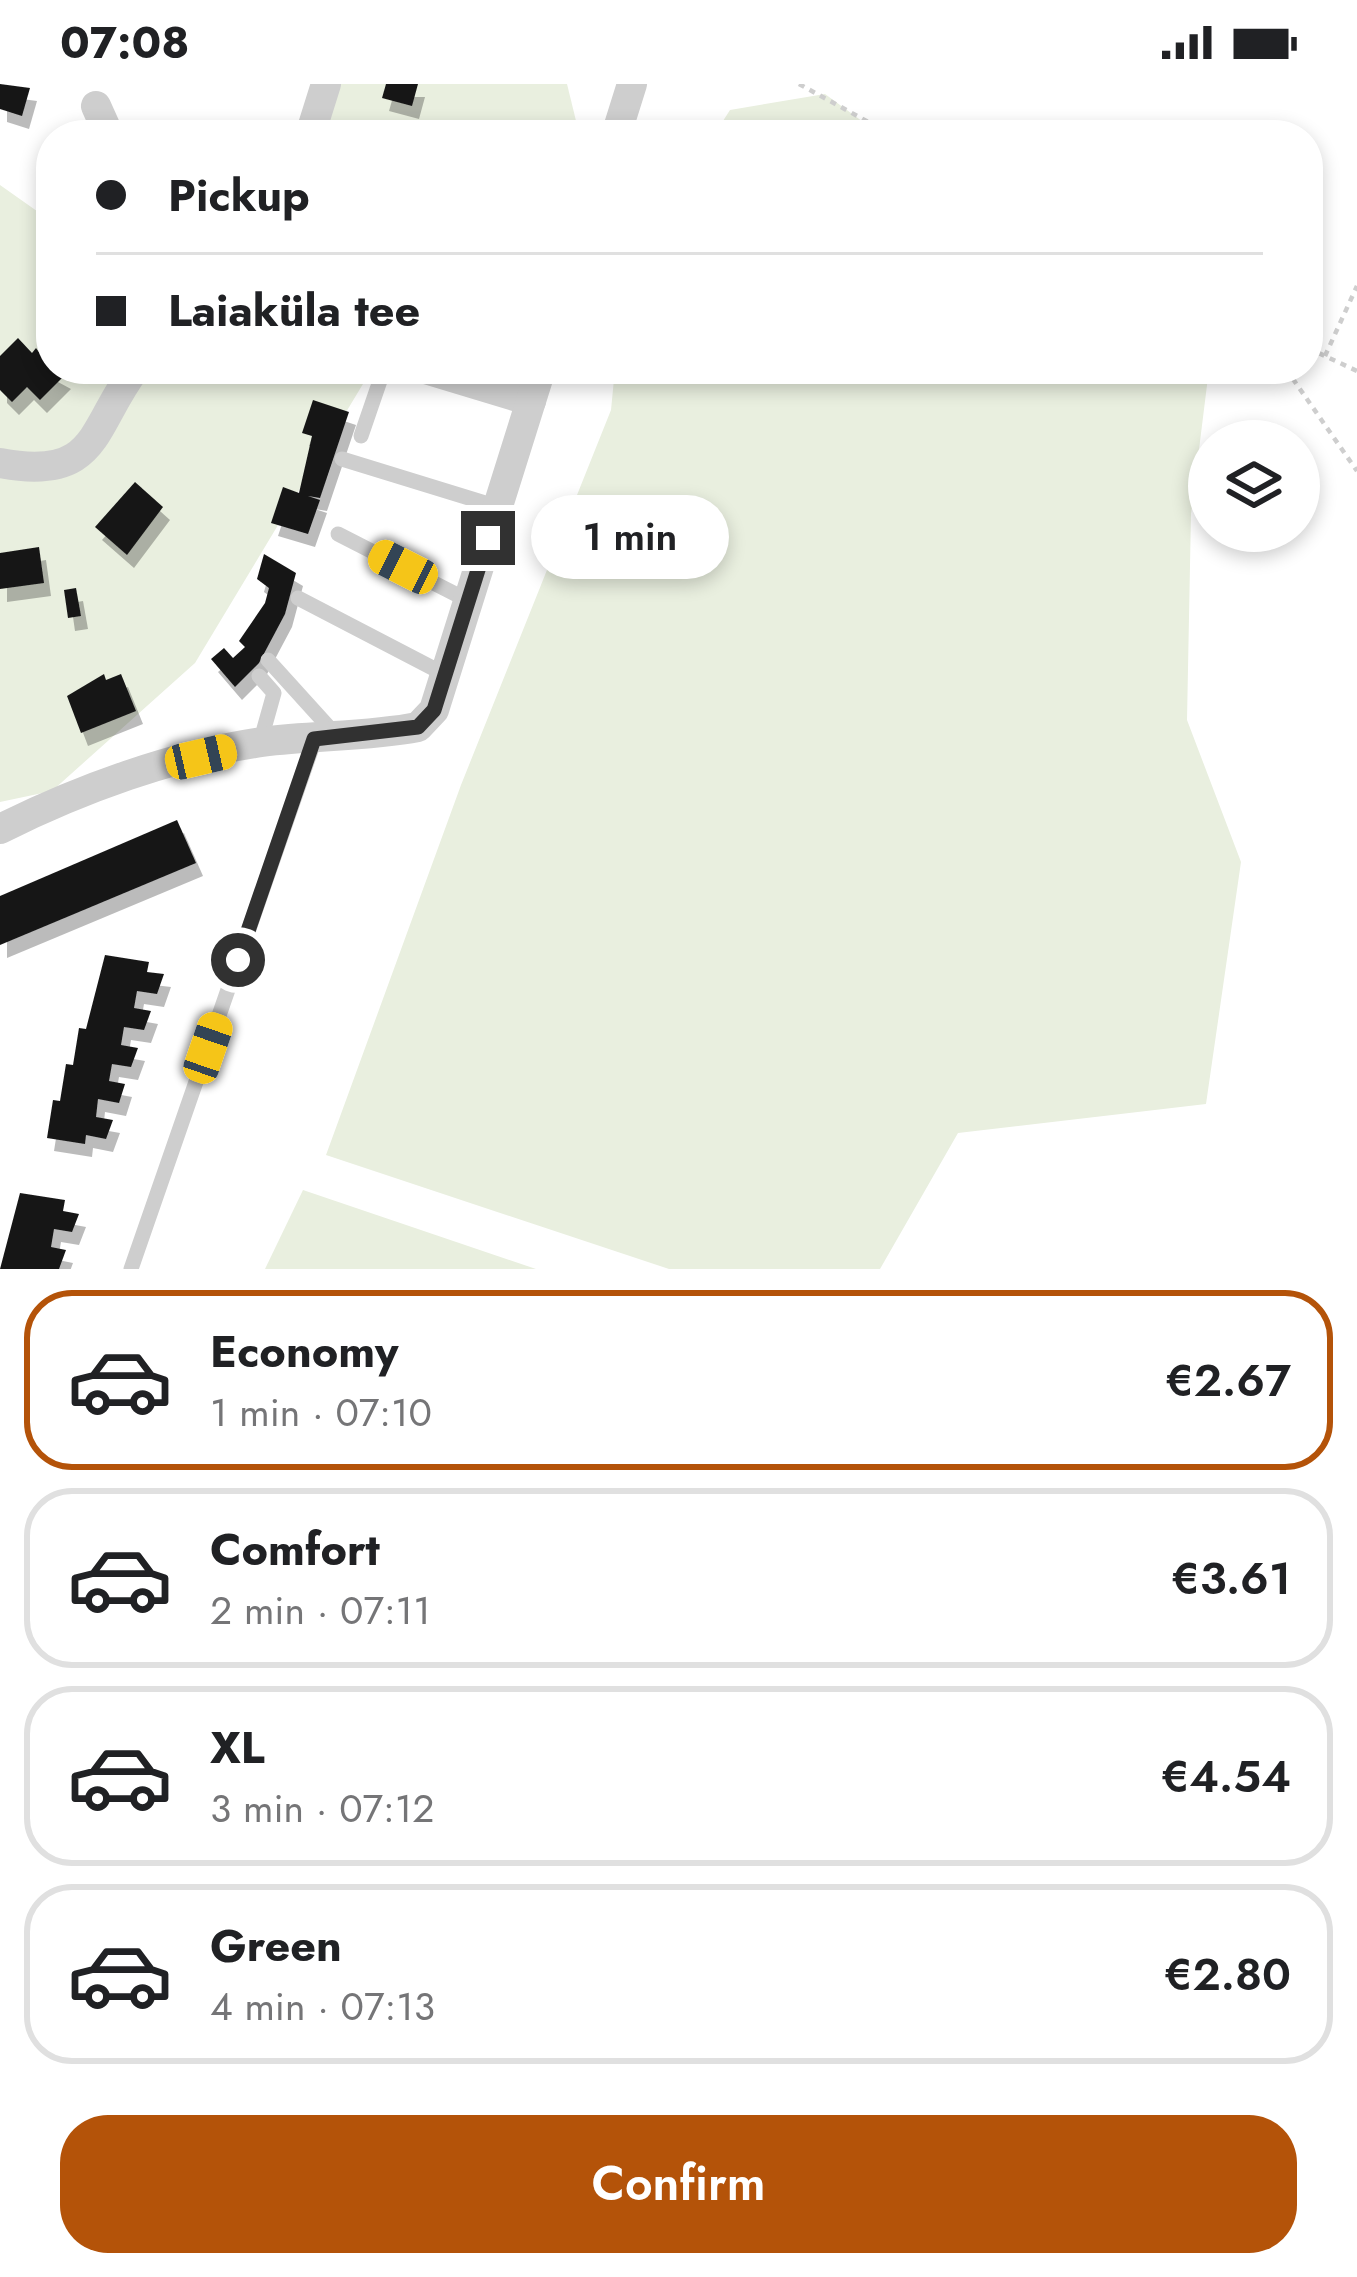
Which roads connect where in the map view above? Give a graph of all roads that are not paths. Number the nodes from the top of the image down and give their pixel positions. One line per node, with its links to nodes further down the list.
1 (326, 84): 5 (street)
2 (632, 84): 6 (street)
3 (96, 106): 4 (street)
4 (102, 120)
5 (315, 120)
6 (621, 120)
7 (128, 384): 14 (street)
8 (380, 384): 12 (lane)
9 (475, 384): 11 (street)
10 (536, 384): 11 (street)
11 (531, 401): 15 (street)
12 (361, 436)
13 (342, 459): 15 (lane)
14 (0, 463)
15 (498, 507): 18 (street)
16 (338, 533): 18 (lane)
17 (298, 598): 19 (lane)
18 (469, 601): 19 (street)
19 (446, 675): 20 (street)
20 (326, 737): 21 (street); 21 (lane); 23 (lane)
21 (260, 742): 22 (street)
22 (0, 829)
23 (131, 1269)

